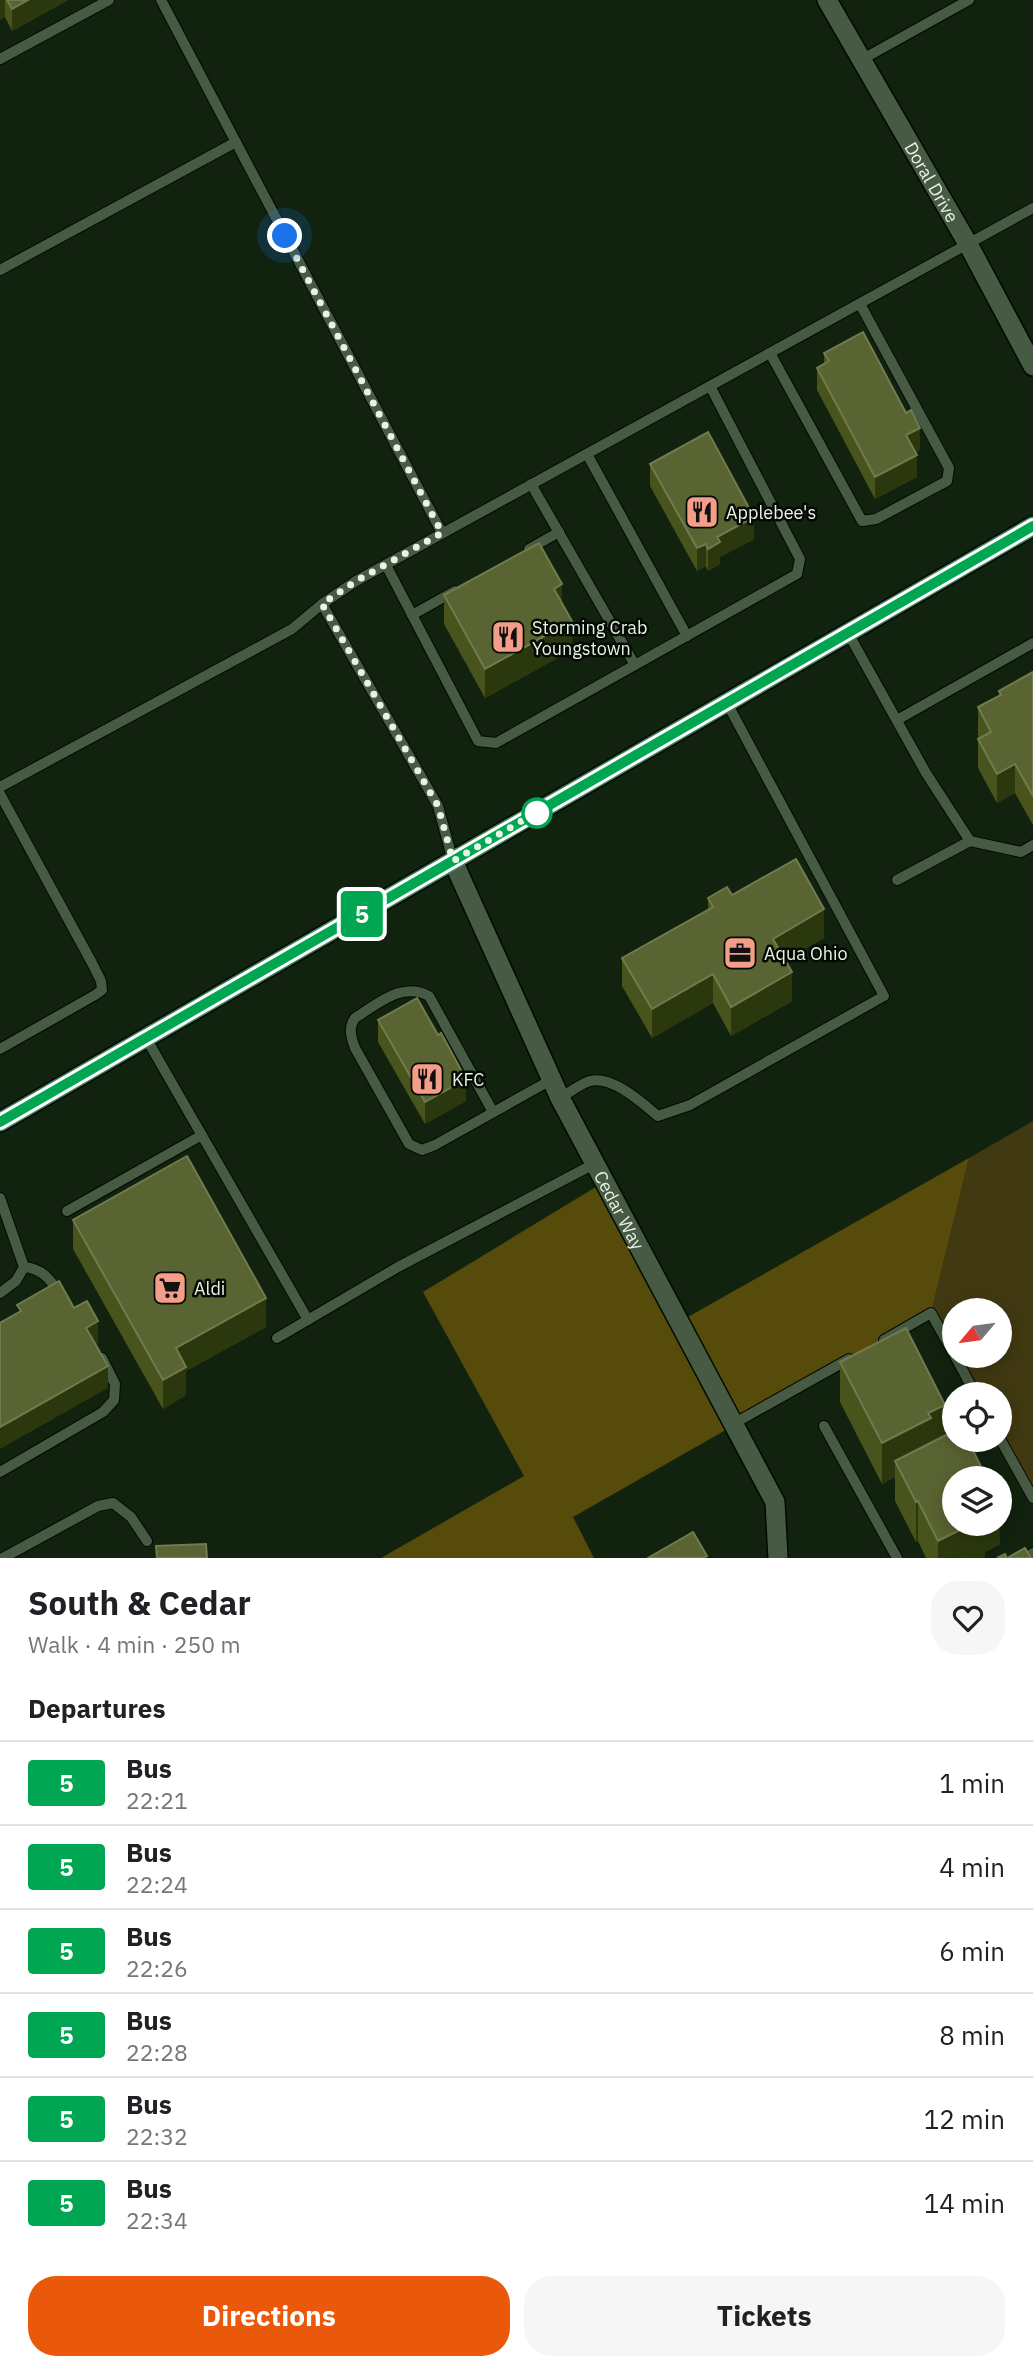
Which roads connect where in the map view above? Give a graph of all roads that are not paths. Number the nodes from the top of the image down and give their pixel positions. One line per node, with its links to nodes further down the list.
1 (108, 0): 5 (lane)
2 (161, 0): 7 (lane)
3 (827, 0): 6 (street, Doral Drive)
4 (970, 0): 6 (lane)
5 (0, 59)
6 (861, 60): 9 (street, Doral Drive)
7 (236, 142): 10 (lane); 19 (lane)
8 (1033, 208): 9 (lane)
9 (968, 244): 11 (lane); 13 (street, Doral Drive)
10 (0, 270)
11 (860, 304): 12 (lane); 12 (lane)
12 (770, 353): 14 (lane)
13 (1033, 366)
14 (710, 386): 15 (lane); 26 (lane)
15 (587, 454): 16 (lane); 26 (lane)
16 (531, 484): 18 (lane); 19 (lane)
17 (1033, 526): 25 (main road)
18 (559, 532): 20 (lane); 28 (lane)
19 (442, 533): 21 (lane)
20 (516, 556)
21 (386, 565): 23 (lane); 24 (lane)
22 (469, 583): 24 (lane)
23 (322, 604): 31 (lane); 35 (lane)
24 (412, 615): 28 (lane)
25 (848, 633): 29 (main road); 30 (lane)
26 (687, 635): 28 (lane)
27 (1033, 643): 30 (lane)
28 (635, 665)
29 (727, 703): 35 (main road); 39 (lane)
30 (897, 720): 33 (lane)
31 (0, 787)
32 (0, 794): 38 (lane)
33 (970, 841): 34 (lane); 36 (lane)
34 (1033, 845)
35 (453, 861): 37 (main road); 39 (street, Cedar Way)
36 (897, 880)
37 (146, 1038): 41 (main road); 42 (lane)
38 (0, 1049)
39 (555, 1089): 40 (lane); 43 (street, Cedar Way)
40 (493, 1112): 40 (lane)
41 (0, 1122)
42 (202, 1135): 45 (lane); 49 (lane)
43 (594, 1164): 49 (lane); 55 (street, Cedar Way)
44 (0, 1198): 46 (lane)
45 (66, 1211)
46 (24, 1267): 47 (lane); 48 (lane)
47 (0, 1293)
48 (70, 1307)
49 (308, 1320): 51 (lane)
50 (942, 1333): 53 (lane)
51 (277, 1338)
52 (96, 1347): 58 (lane)
53 (872, 1347)
54 (860, 1353): 55 (lane)
55 (733, 1424): 63 (street, Cedar Way)
56 (824, 1426): 64 (lane)
57 (1007, 1452): 59 (lane)
58 (0, 1472)
59 (1033, 1498)
60 (147, 1541): 62 (lane)
61 (1033, 1553): 65 (lane)
62 (3, 1558)
63 (778, 1558)
64 (897, 1558)
65 (1024, 1558)

